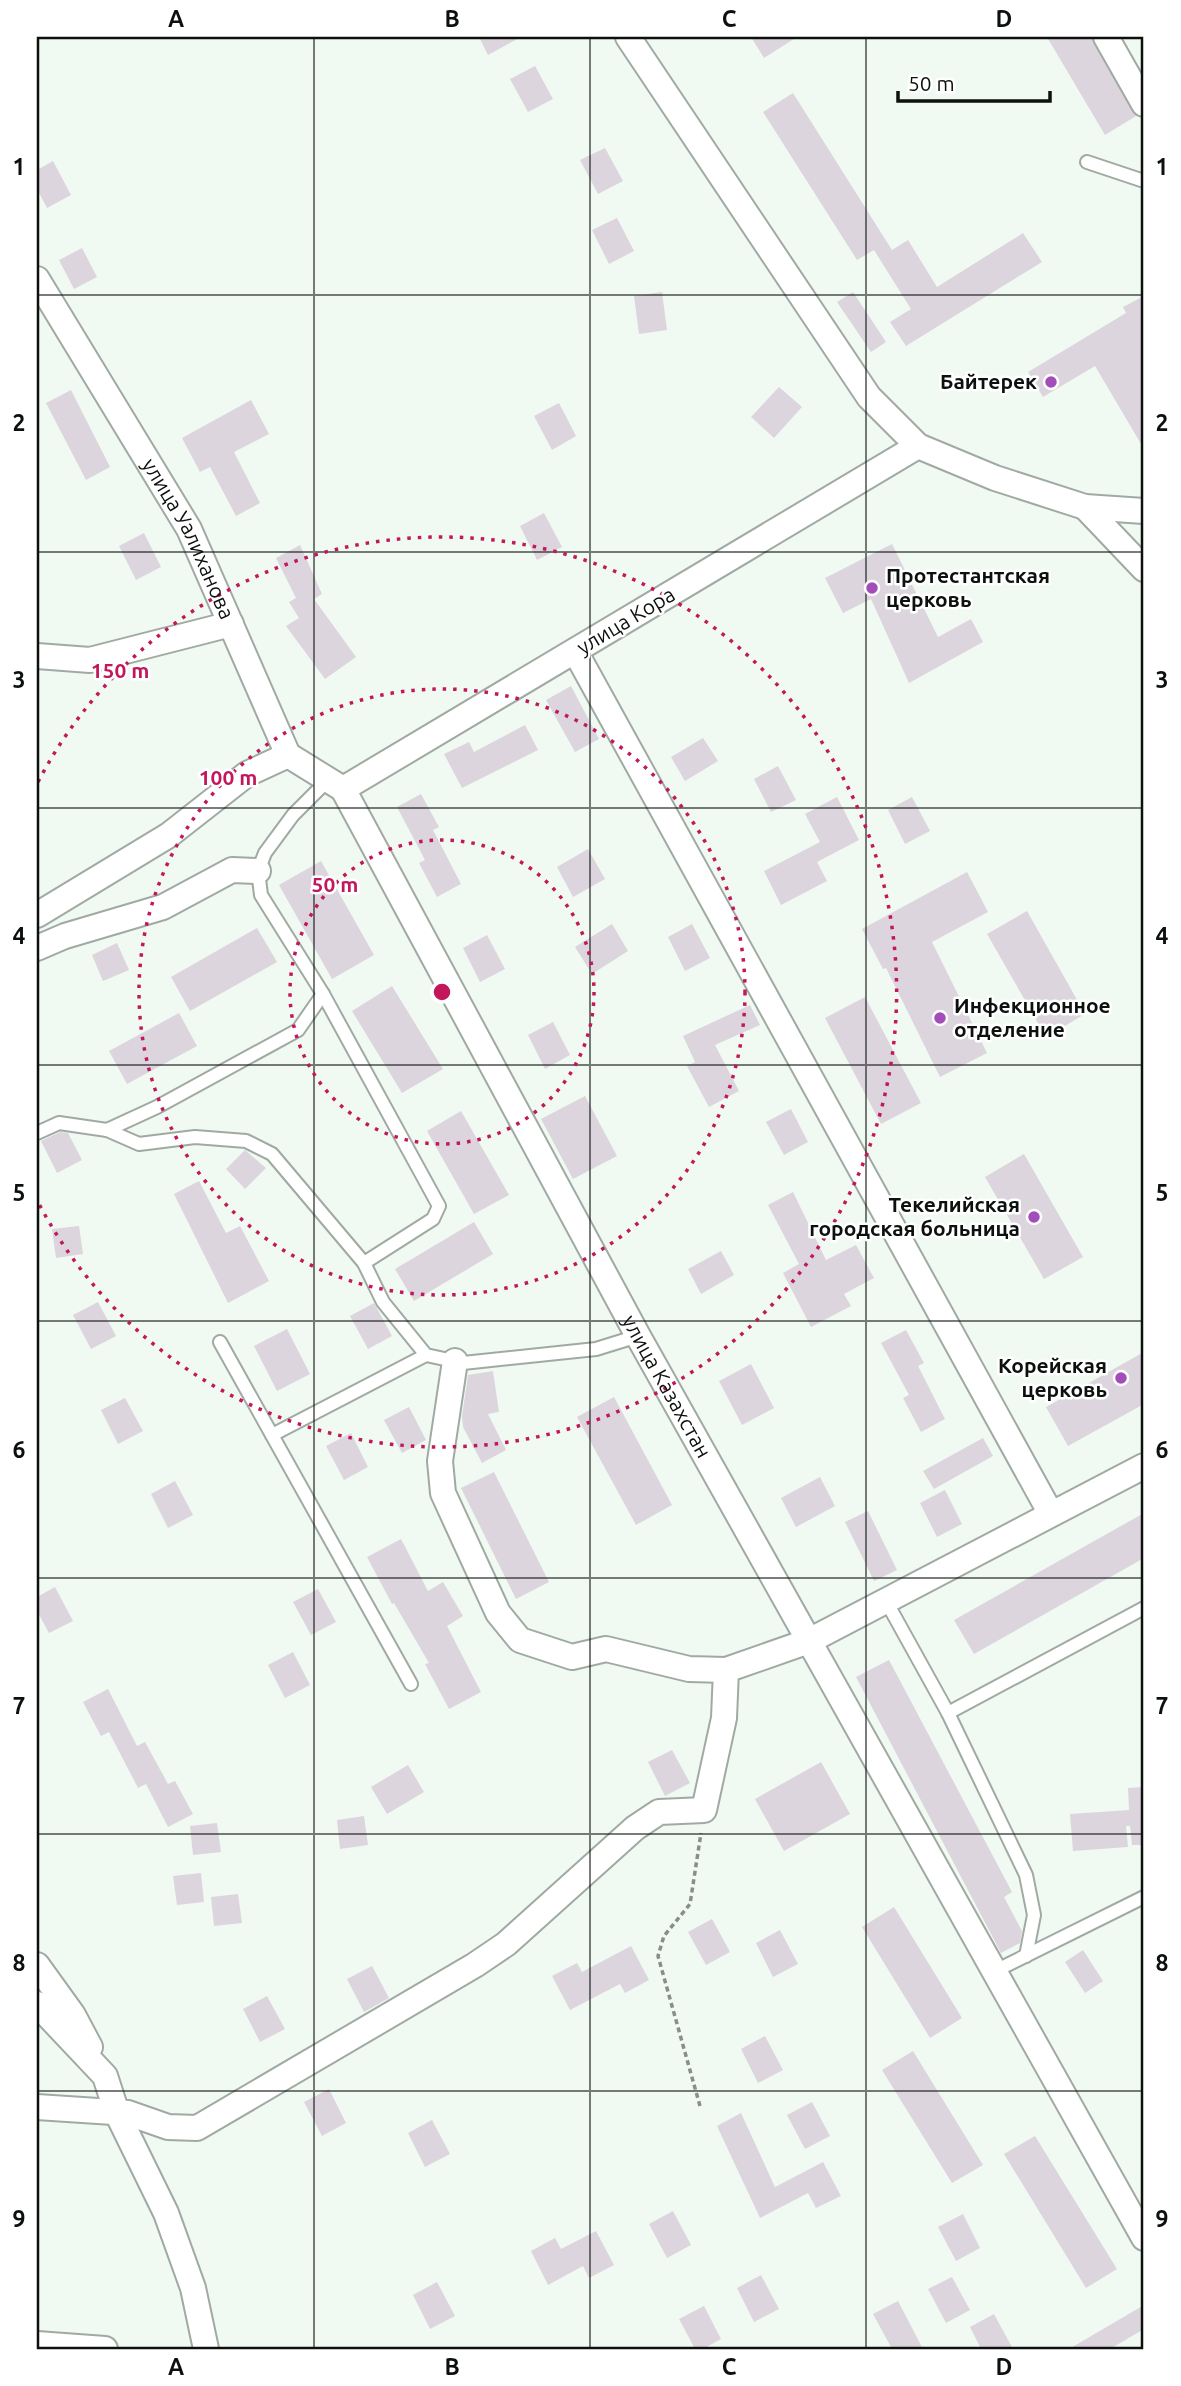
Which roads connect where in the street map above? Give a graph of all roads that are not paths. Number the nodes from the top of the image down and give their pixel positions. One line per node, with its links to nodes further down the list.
1 (628, 37): 7 (street)
2 (1106, 37): 3 (street)
3 (1144, 104)
4 (1087, 162): 5 (lane)
5 (1144, 181)
6 (37, 279): 11 (street, улица Уалиханова)
7 (918, 446): 8 (street); 12 (street, улица Кора)
8 (1084, 507): 9 (street); 10 (street)
9 (1144, 511)
10 (1144, 569)
11 (231, 624): 13 (street); 14 (street, улица Уалиханова)
12 (575, 651): 15 (street, улица Кора); 29 (street)
13 (37, 656)
14 (288, 755): 15 (street); 17 (street)
15 (339, 789): 16 (lane); 23 (street, улица Казахстан)
16 (258, 872): 18 (street); 19 (lane)
17 (37, 915)
18 (37, 948)
19 (323, 994): 20 (lane); 22 (lane)
20 (107, 1130): 21 (lane); 22 (lane)
21 (37, 1133)
22 (364, 1263): 25 (lane)
23 (638, 1336): 26 (lane); 32 (street, улица Казахстан)
24 (220, 1342): 27 (lane)
25 (426, 1355): 26 (lane); 27 (lane)
26 (456, 1361): 33 (street)
27 (272, 1435): 34 (lane)
28 (1144, 1466): 29 (street)
29 (1051, 1514): 30 (street)
30 (886, 1601): 32 (street); 35 (lane)
31 (1144, 1608): 35 (lane)
32 (808, 1641): 33 (street); 39 (street, улица Казахстан)
33 (726, 1670): 43 (street)
34 (411, 1684)
35 (948, 1713): 37 (lane)
36 (1144, 1897): 37 (lane)
37 (1026, 1956): 39 (lane)
38 (37, 1965): 41 (street)
39 (995, 1971): 44 (street, улица Казахстан)
40 (37, 2004): 41 (street)
41 (105, 2076): 43 (street)
42 (37, 2107): 43 (street)
43 (117, 2113): 46 (street)
44 (1144, 2238)
45 (37, 2344): 47 (street)
46 (202, 2348)
47 (105, 2349)

